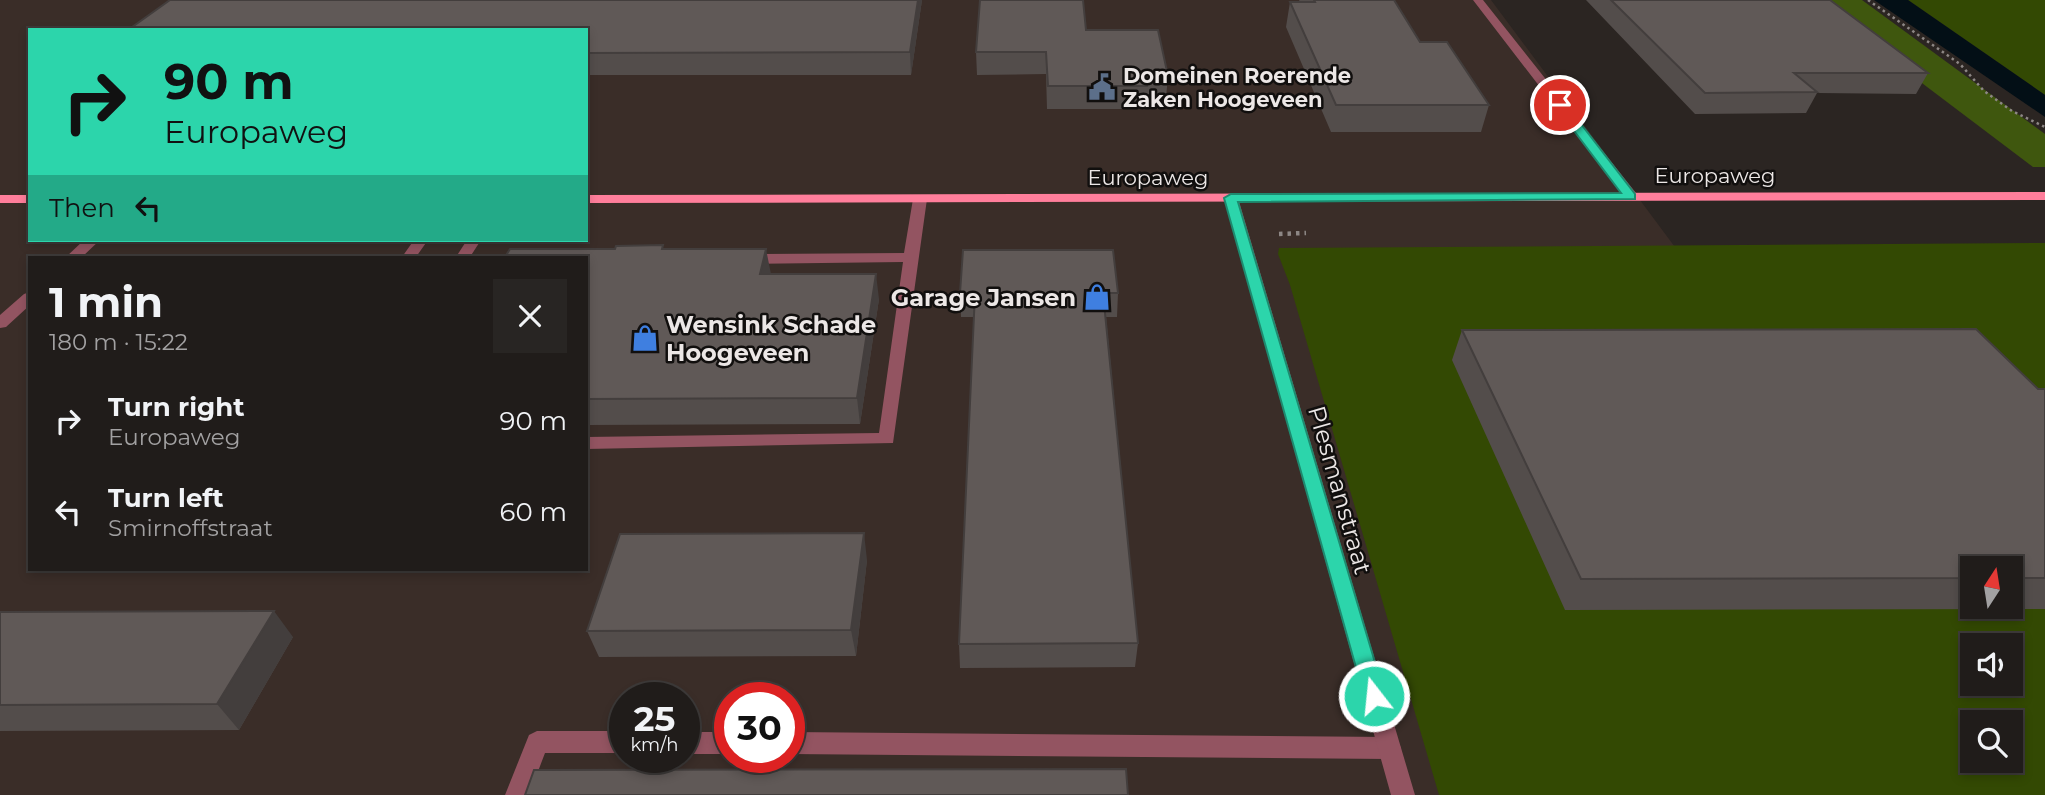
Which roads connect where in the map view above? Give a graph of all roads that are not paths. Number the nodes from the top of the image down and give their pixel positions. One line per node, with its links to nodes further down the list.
1 (1478, 0): 3 (street)
2 (2045, 196): 3 (main road, Europaweg)
3 (1631, 197): 4 (main road, Europaweg)
4 (1231, 198): 6 (main road, Europaweg); 18 (street, Plesmanstraat)
5 (588, 199): 6 (main road, Europaweg)
6 (920, 199): 11 (street)
7 (0, 200): 8 (main road)
8 (28, 200)
9 (91, 242): 10 (street)
10 (74, 256)
11 (912, 257): 12 (street); 15 (street)
12 (735, 259)
13 (28, 299): 14 (street)
14 (0, 323)
15 (588, 443)
16 (609, 742): 19 (street)
17 (805, 743): 18 (street)
18 (1389, 748): 20 (street, Plesmanstraat)
19 (517, 795)
20 (1403, 795)

